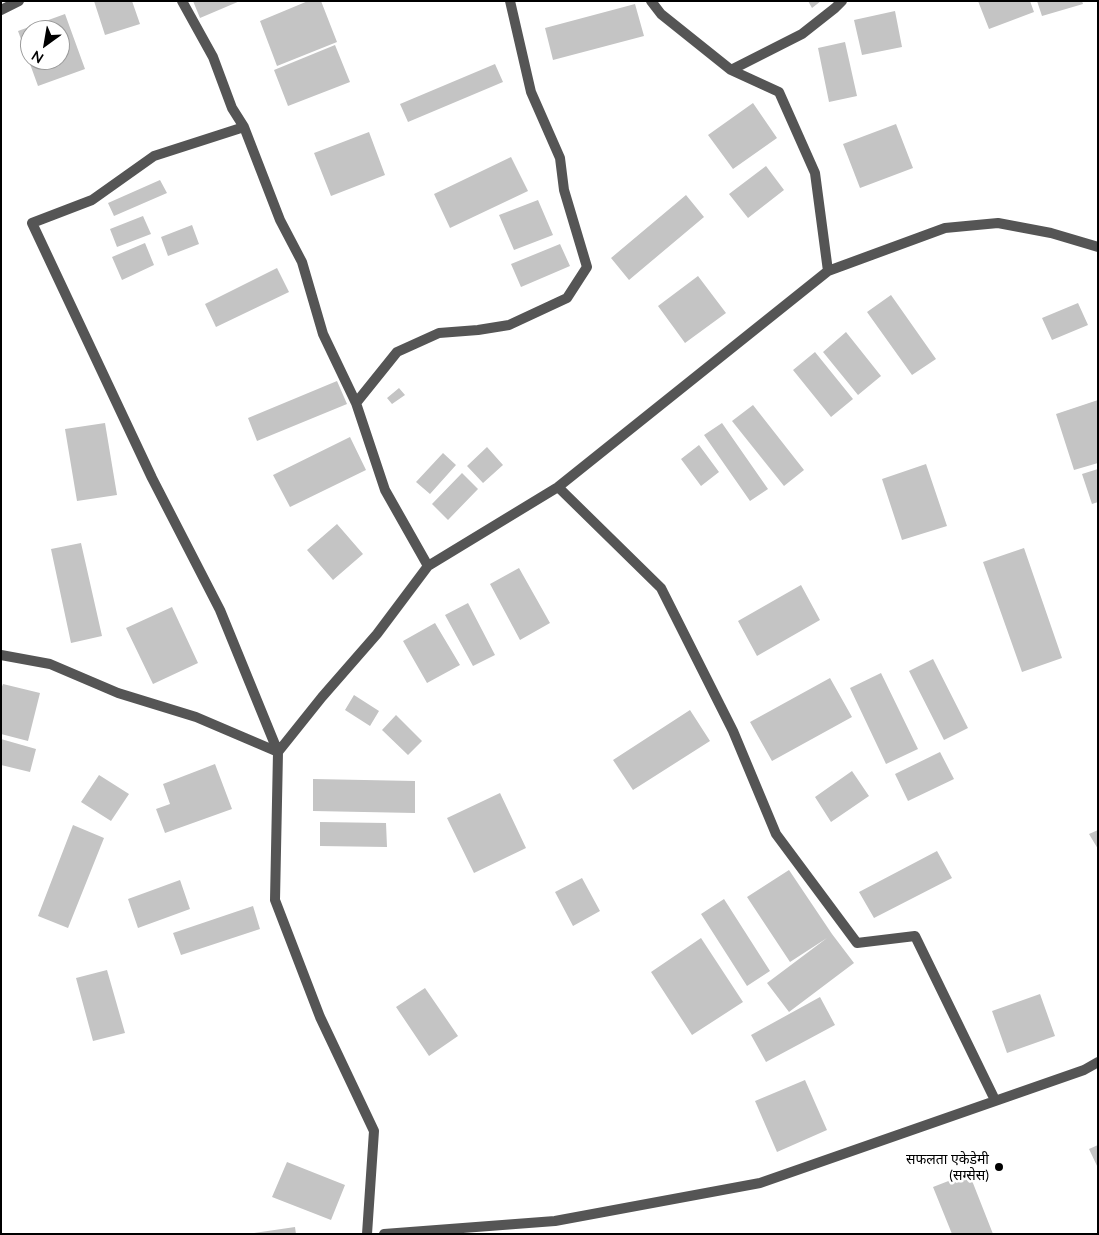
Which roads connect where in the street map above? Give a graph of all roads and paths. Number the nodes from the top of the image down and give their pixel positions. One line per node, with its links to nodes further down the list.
1 (19, 1): 6 (street)
2 (182, 1): 8 (street)
3 (510, 1): 11 (street)
4 (651, 1): 7 (street)
5 (842, 1): 7 (street)
6 (1, 10)
7 (731, 70): 10 (street)
8 (244, 128): 11 (street); 15 (street)
9 (1098, 246): 10 (street)
10 (828, 270): 12 (street)
11 (356, 403): 13 (street)
12 (558, 487): 13 (street); 17 (street)
13 (428, 566): 15 (street)
14 (1, 654): 15 (street)
15 (278, 752): 18 (street)
16 (1098, 1062): 17 (street)
17 (995, 1100): 19 (street)
18 (367, 1234)
19 (384, 1234)

